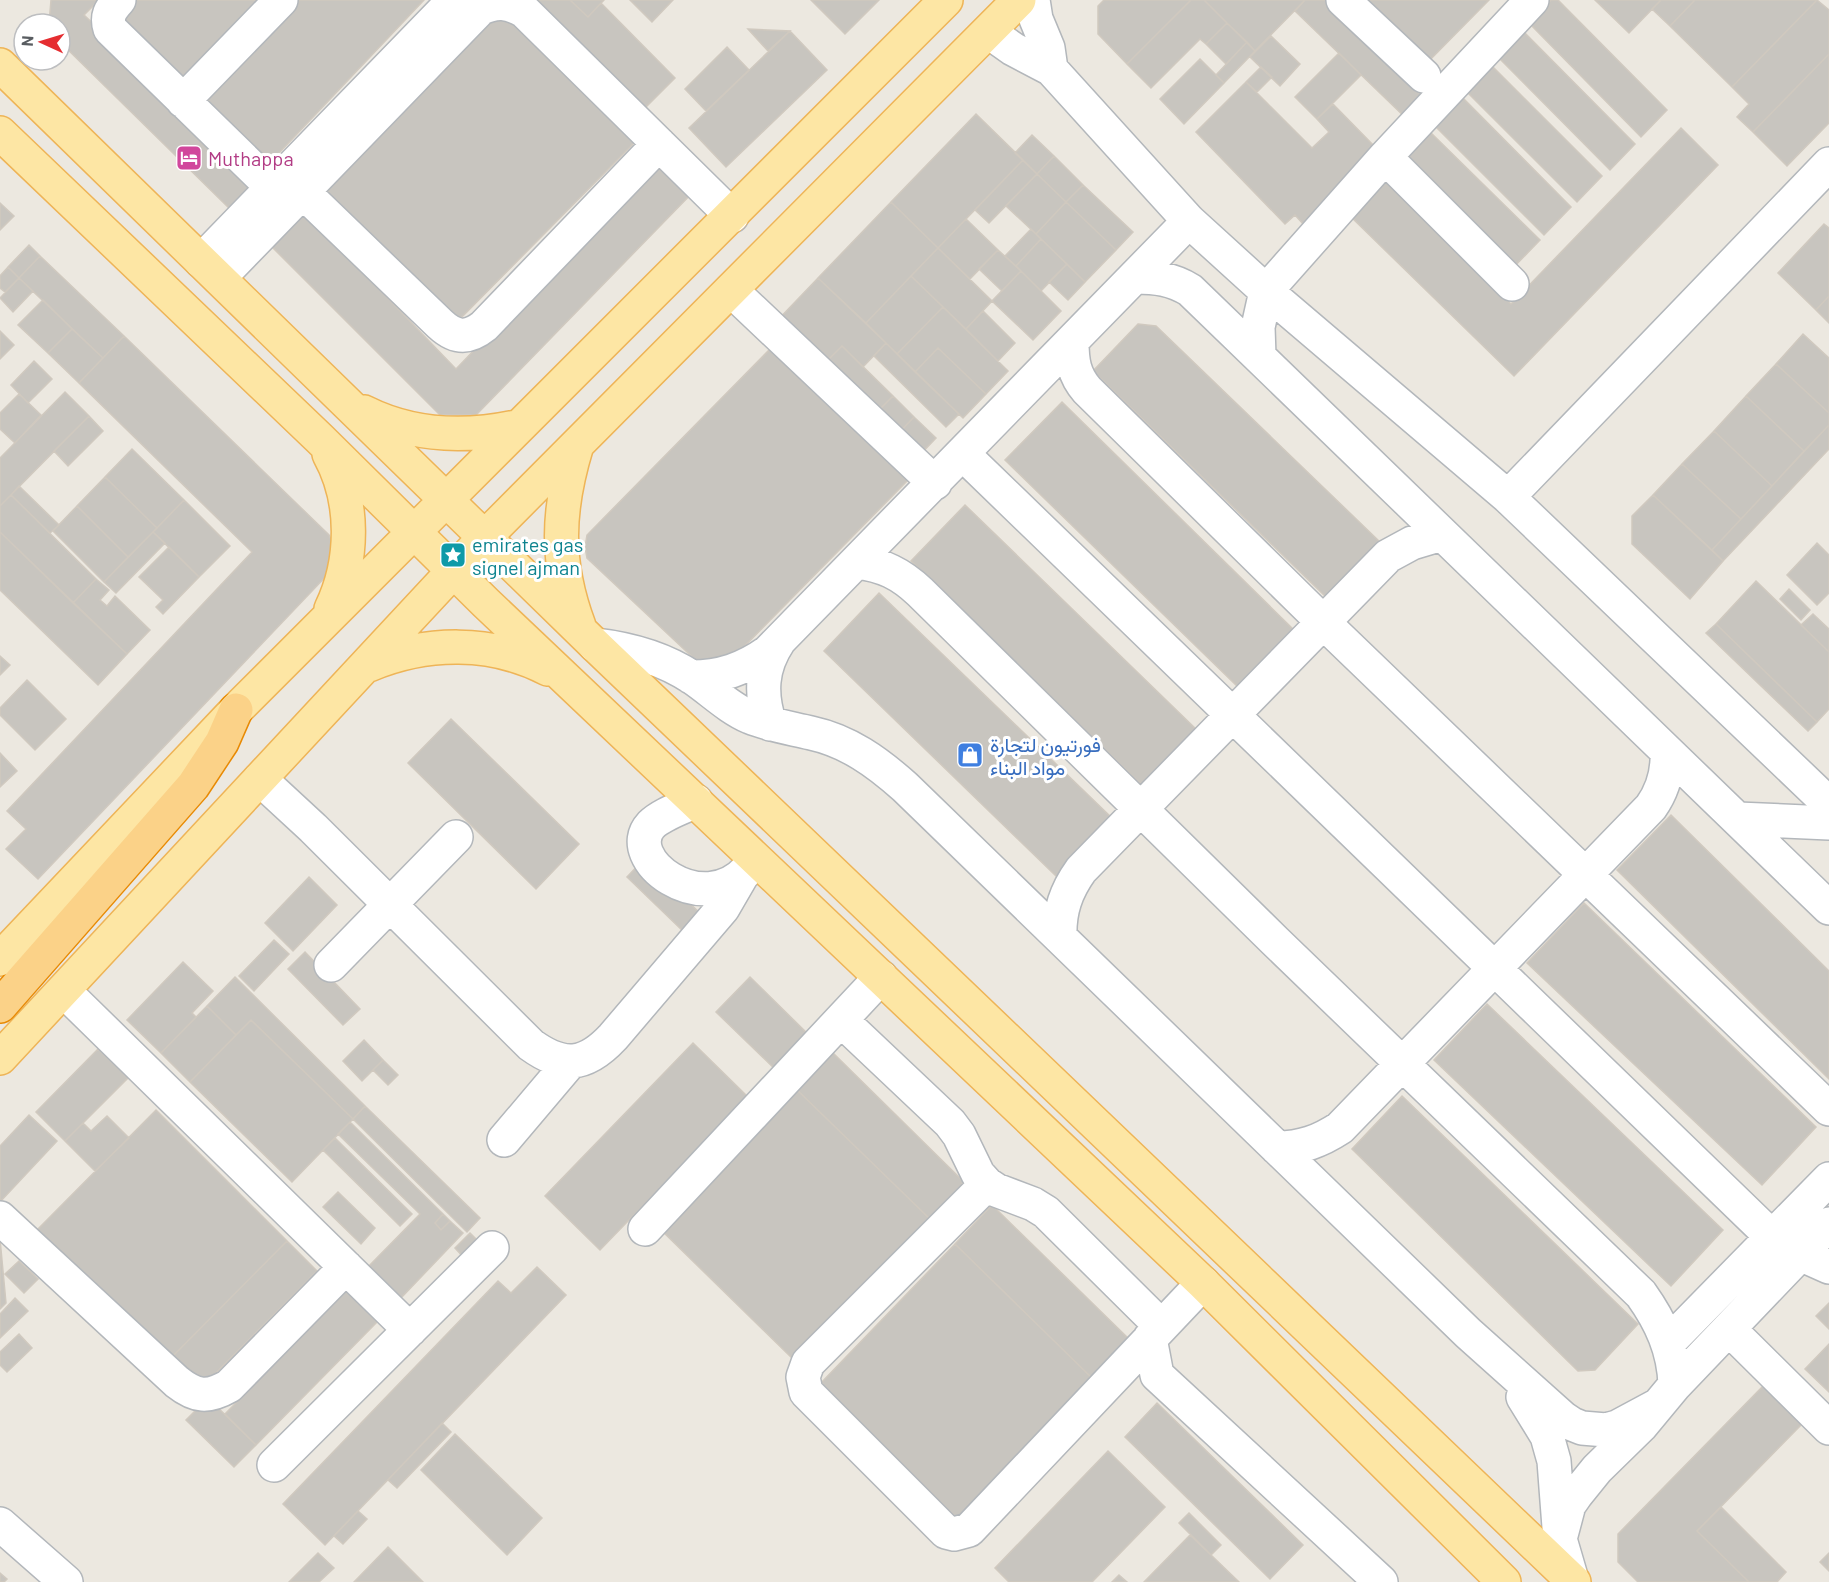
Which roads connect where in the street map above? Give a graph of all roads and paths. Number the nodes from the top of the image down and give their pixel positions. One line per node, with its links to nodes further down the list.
1 (119, 0): 14 (street)
2 (281, 0): 14 (street)
3 (454, 0): 19 (street)
4 (946, 0): 20 (main road)
5 (982, 0): 10 (main road)
6 (1019, 0): 10 (main road)
7 (1033, 0): 12 (street)
8 (1343, 0): 13 (street)
9 (1532, 0): 17 (street)
10 (988, 32): 12 (street); 25 (main road)
11 (0, 65): 22 (main road)
12 (1051, 69): 21 (street)
13 (1424, 76)
14 (183, 101): 19 (street)
15 (0, 133): 31 (main road)
16 (659, 144): 19 (street); 19 (street); 20 (street)
17 (1385, 157): 24 (street); 26 (street)
18 (1829, 164): 35 (street)
19 (288, 190): 22 (street)
20 (732, 216): 30 (main road)
21 (1189, 221): 23 (street); 26 (street)
22 (210, 270): 29 (main road)
23 (1135, 278): 27 (street); 28 (street)
24 (1512, 284)
25 (731, 290): 32 (main road); 34 (street)
26 (1266, 291): 28 (street); 35 (street)
27 (1072, 342): 33 (street); 43 (street)
28 (1259, 356): 38 (street)
29 (350, 406): 30 (main road); 36 (main road)
30 (520, 426): 36 (main road)
31 (320, 439): 37 (main road); 42 (main road)
32 (578, 444): 39 (main road); 44 (main road)
33 (963, 454): 34 (street); 50 (street)
34 (935, 483): 40 (street)
35 (1508, 496): 55 (street)
36 (445, 499): 37 (main road); 39 (main road)
37 (413, 531): 41 (main road); 42 (main road)
38 (1442, 534): 43 (street); 52 (street)
39 (485, 537): 41 (main road); 44 (main road)
40 (857, 562): 45 (street); 56 (street)
41 (454, 570): 46 (main road); 48 (main road)
42 (328, 618): 49 (main road)
43 (1323, 622): 50 (street); 61 (street)
44 (588, 638): 47 (street); 98 (main road)
45 (780, 640): 47 (street); 51 (street)
46 (364, 667): 48 (main road); 53 (main road)
47 (691, 677): 51 (street)
48 (566, 679): 54 (main road)
49 (236, 710): 65 (main road); 70 (highway)
50 (1233, 714): 56 (street); 67 (street)
51 (770, 724): 64 (street)
52 (1667, 752): 57 (street); 61 (street)
53 (260, 779): 62 (street); 69 (main road)
54 (696, 801): 60 (main road); 60 (street)
55 (1829, 804)
56 (1142, 808): 64 (street); 74 (street)
57 (1738, 819): 58 (street); 63 (street)
58 (1829, 824)
59 (456, 837): 62 (street)
60 (749, 868): 68 (main road); 73 (street)
61 (1586, 874): 67 (street); 75 (street)
62 (390, 905): 66 (street); 73 (street)
63 (1829, 908)
64 (1060, 937): 77 (street)
65 (0, 959)
66 (331, 965)
67 (1495, 969): 74 (street); 83 (street)
68 (881, 977): 71 (street); 87 (main road)
69 (64, 991): 72 (main road); 86 (street)
70 (0, 1006)
71 (841, 1020): 79 (street); 82 (street)
72 (0, 1058)
73 (570, 1062): 76 (street)
74 (1404, 1063): 77 (street); 91 (street)
75 (1829, 1109)
76 (504, 1140)
77 (1277, 1148): 92 (street)
78 (1829, 1179): 83 (street)
79 (987, 1184): 90 (street); 90 (street)
80 (0, 1218): 86 (street)
81 (1829, 1224): 85 (street)
82 (645, 1229)
83 (1772, 1237): 91 (street)
84 (492, 1248): 89 (street)
85 (1815, 1260): 88 (street)
86 (346, 1267): 89 (street)
87 (1203, 1283): 90 (street); 101 (main road)
88 (1729, 1329): 93 (street); 94 (street)
89 (410, 1330): 95 (street)
90 (1156, 1332): 100 (street)
91 (1668, 1343): 93 (street)
92 (1500, 1364): 93 (street); 97 (street)
93 (1666, 1395): 97 (street)
94 (1829, 1428)
95 (274, 1466)
96 (0, 1524): 99 (street)
97 (1560, 1539): 98 (street)
98 (1573, 1581)
99 (66, 1582)
100 (1381, 1582)
101 (1504, 1582)

